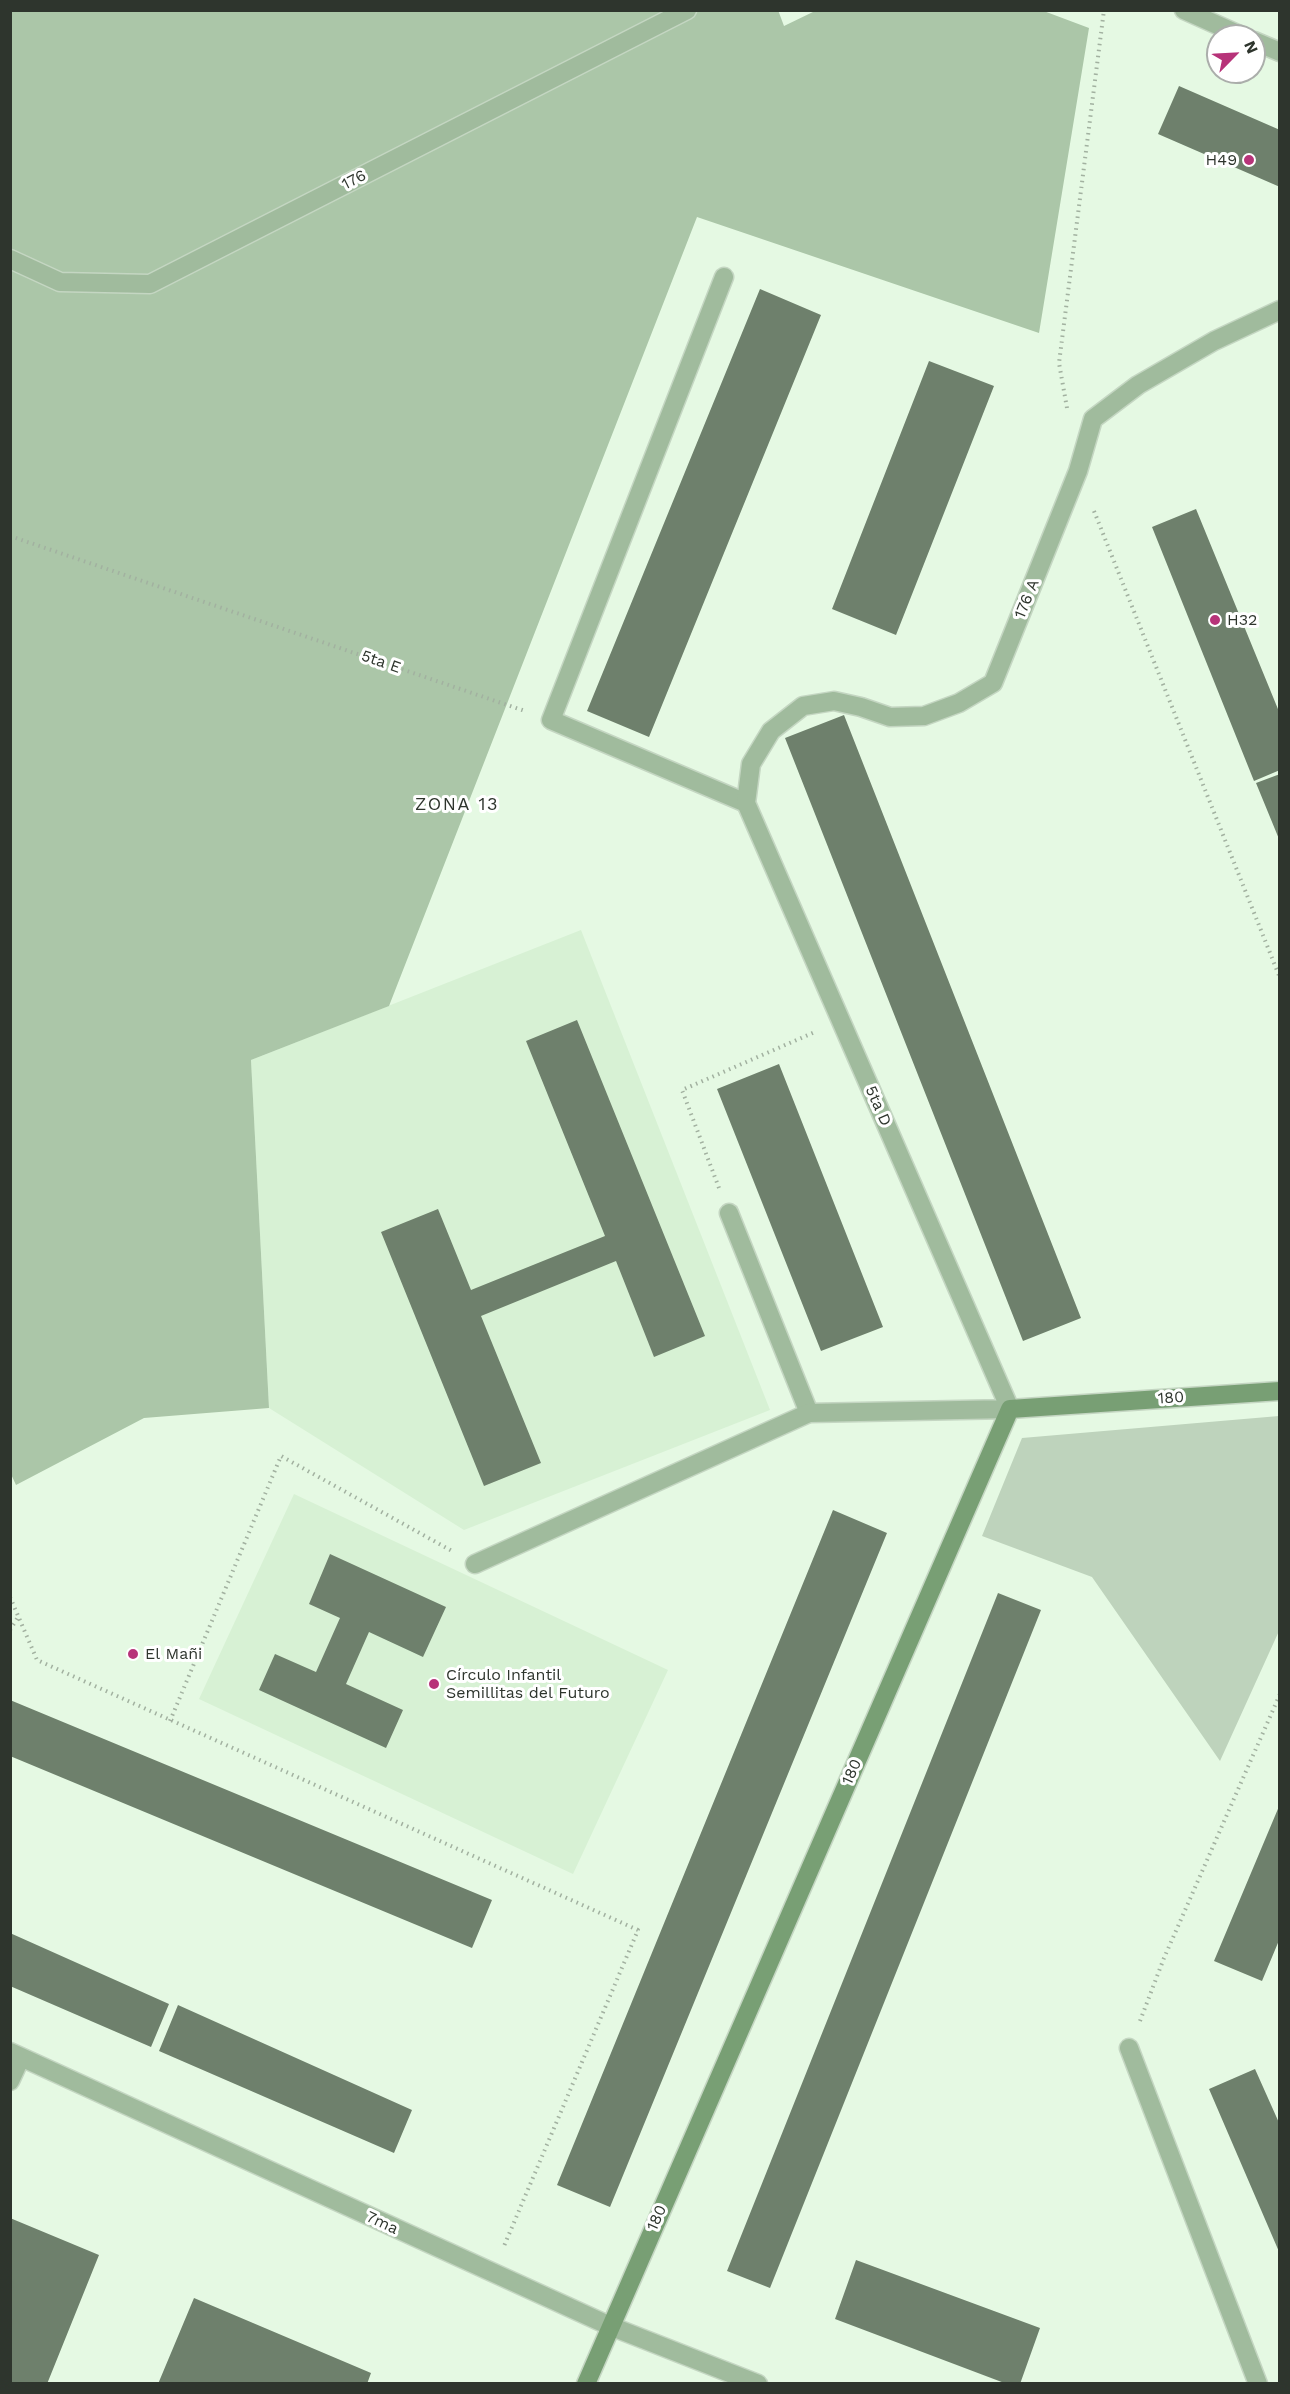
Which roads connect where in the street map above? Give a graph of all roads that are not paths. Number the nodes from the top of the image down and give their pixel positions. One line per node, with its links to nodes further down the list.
1 (687, 10): 6 (street, 176)
2 (1184, 10): 3 (street)
3 (1215, 24)
4 (1266, 46): 5 (street)
5 (1280, 52)
6 (10, 259)
7 (724, 277): 9 (street)
8 (1280, 310): 9 (street, 176 A)
9 (746, 803): 12 (street, 5ta D)
10 (729, 1214): 13 (street)
11 (1280, 1391): 12 (street, 180)
12 (1010, 1409): 13 (street); 18 (street, 180)
13 (809, 1413): 14 (street)
14 (475, 1564)
15 (1129, 2048): 21 (street)
16 (16, 2055): 17 (street); 18 (street, 7ma)
17 (10, 2081)
18 (610, 2326): 19 (street, 180); 20 (street, 7ma)
19 (586, 2384)
20 (758, 2384)
21 (1258, 2384)

